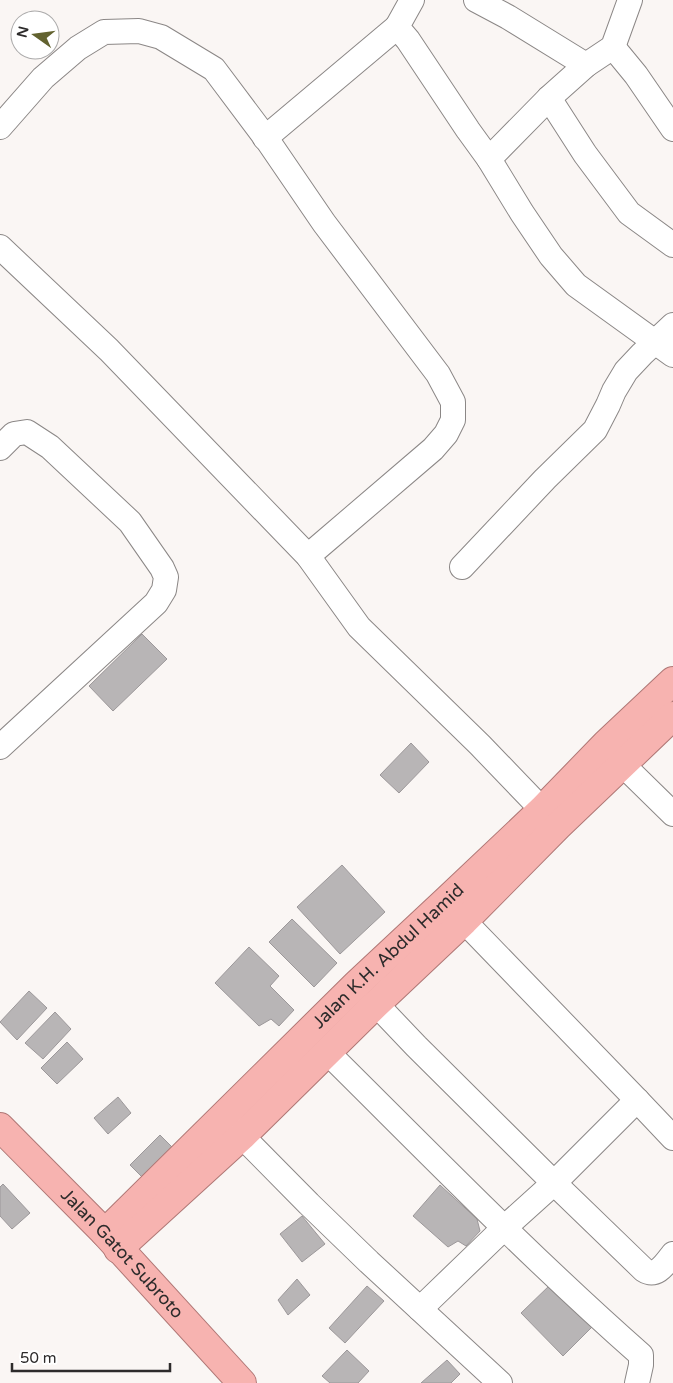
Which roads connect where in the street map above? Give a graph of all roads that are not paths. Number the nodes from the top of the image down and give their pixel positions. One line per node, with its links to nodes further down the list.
1 (412, 0): 4 (street)
2 (476, 0): 6 (street)
3 (630, 0): 5 (street)
4 (397, 27): 10 (street); 11 (street)
5 (613, 47): 6 (street); 9 (street)
6 (586, 65): 7 (street)
7 (549, 98): 11 (street); 12 (street)
8 (0, 127): 10 (street)
9 (673, 129)
10 (265, 138): 17 (street)
11 (489, 159): 15 (street)
12 (673, 245)
13 (0, 247): 17 (street)
14 (673, 325): 15 (street)
15 (664, 349): 18 (street)
16 (0, 448): 21 (street)
17 (308, 556): 24 (street)
18 (462, 567)
19 (673, 681): 24 (highway, Jalan K.H. Abdul Hamid)
20 (673, 716): 22 (highway, Jalan K.H. Abdul Hamid)
21 (0, 747)
22 (622, 764): 23 (street); 24 (highway, Jalan K.H. Abdul Hamid)
23 (673, 814)
24 (550, 818): 25 (highway, Jalan K.H. Abdul Hamid); 29 (highway, Jalan K.H. Abdul Hamid)
25 (464, 921): 26 (highway, Jalan K.H. Abdul Hamid); 28 (street)
26 (376, 1004): 27 (highway, Jalan K.H. Abdul Hamid); 33 (street)
27 (327, 1052): 31 (highway, Jalan K.H. Abdul Hamid); 34 (street)
28 (637, 1100): 32 (street); 33 (street)
29 (222, 1116): 31 (street); 35 (highway, Jalan K.H. Abdul Hamid)
30 (0, 1127): 35 (highway, Jalan Gatot Subroto)
31 (242, 1136): 35 (highway, Jalan K.H. Abdul Hamid); 37 (street)
32 (673, 1138)
33 (554, 1183): 34 (street); 36 (street)
34 (504, 1228): 37 (street); 40 (street)
35 (112, 1241): 38 (highway, Jalan Gatot Subroto)
36 (673, 1254)
37 (420, 1309): 39 (street)
38 (242, 1383)
39 (500, 1383)
40 (638, 1383)

